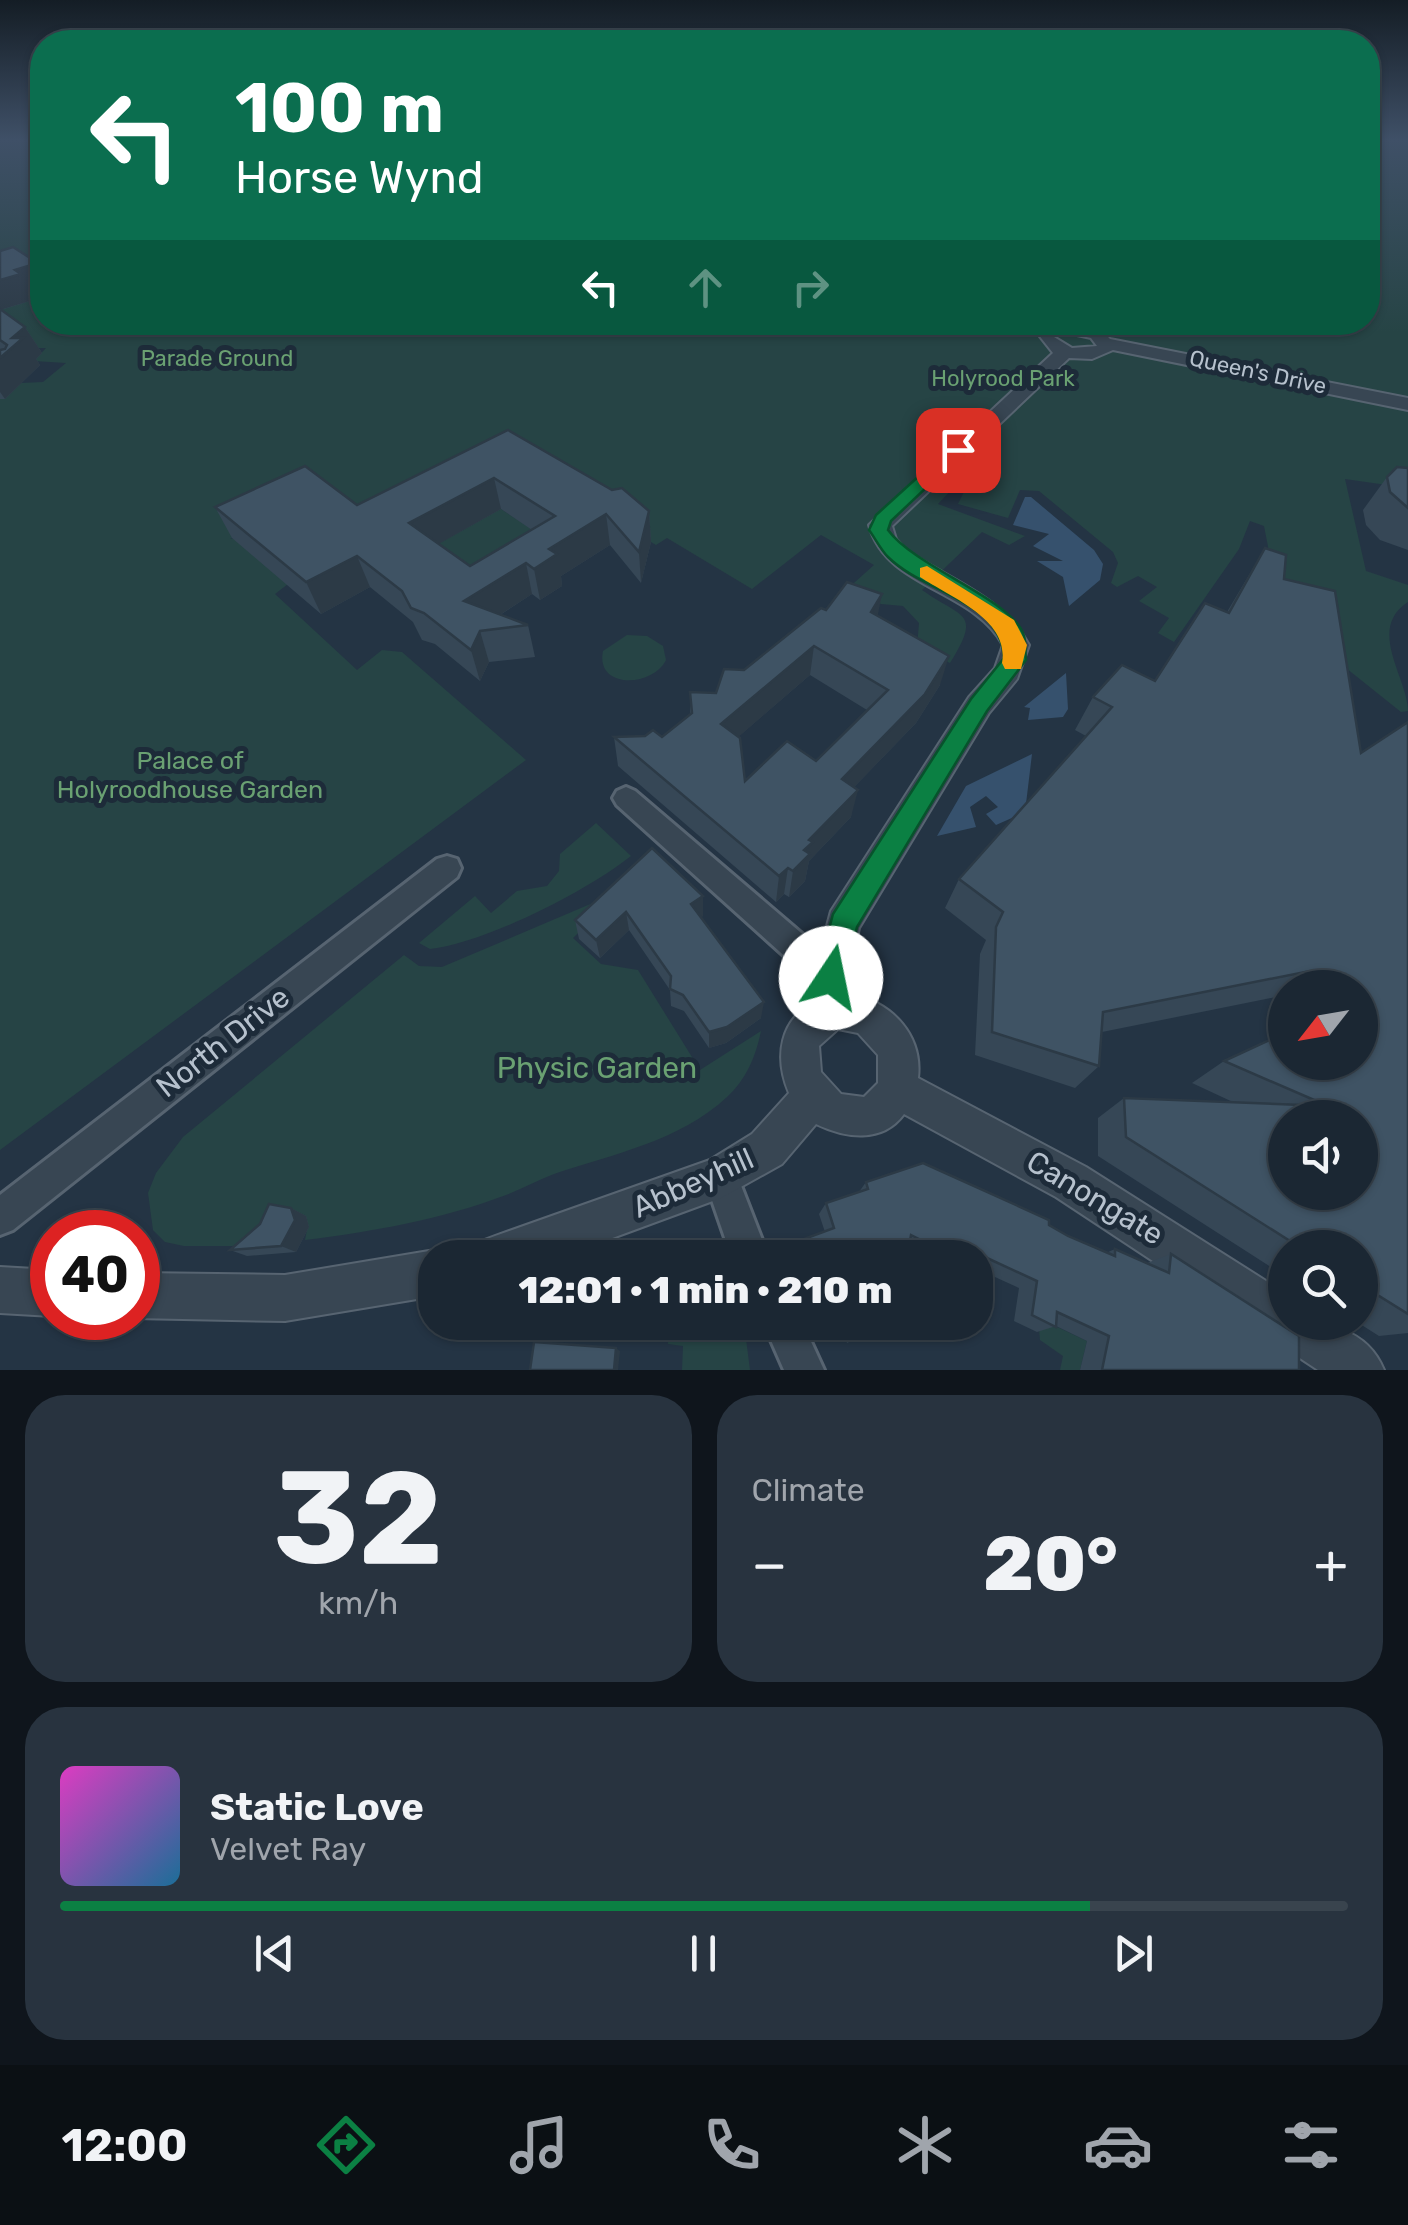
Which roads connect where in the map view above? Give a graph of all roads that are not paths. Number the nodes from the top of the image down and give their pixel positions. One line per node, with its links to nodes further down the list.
1 (1047, 335): 4 (street)
2 (1098, 335): 3 (street)
3 (1107, 344): 4 (street); 5 (street, Queen's Drive)
4 (1064, 352): 8 (street)
5 (1408, 404)
6 (626, 798): 8 (street)
7 (447, 868): 12 (street, North Drive)
8 (835, 994): 9 (street); 10 (street)
9 (898, 1089): 10 (street); 19 (street, Canongate)
10 (814, 1096): 11 (street, Abbeyhill)
11 (722, 1177): 13 (street, Abbeyhill); 14 (street)
12 (0, 1217)
13 (545, 1240)
14 (745, 1240)
15 (418, 1276): 18 (street)
16 (0, 1290): 17 (street)
17 (30, 1291)
18 (160, 1296)
19 (1268, 1309)
20 (790, 1340): 22 (street)
21 (1315, 1340): 23 (street, Canongate)
22 (804, 1370)
23 (1360, 1370)

